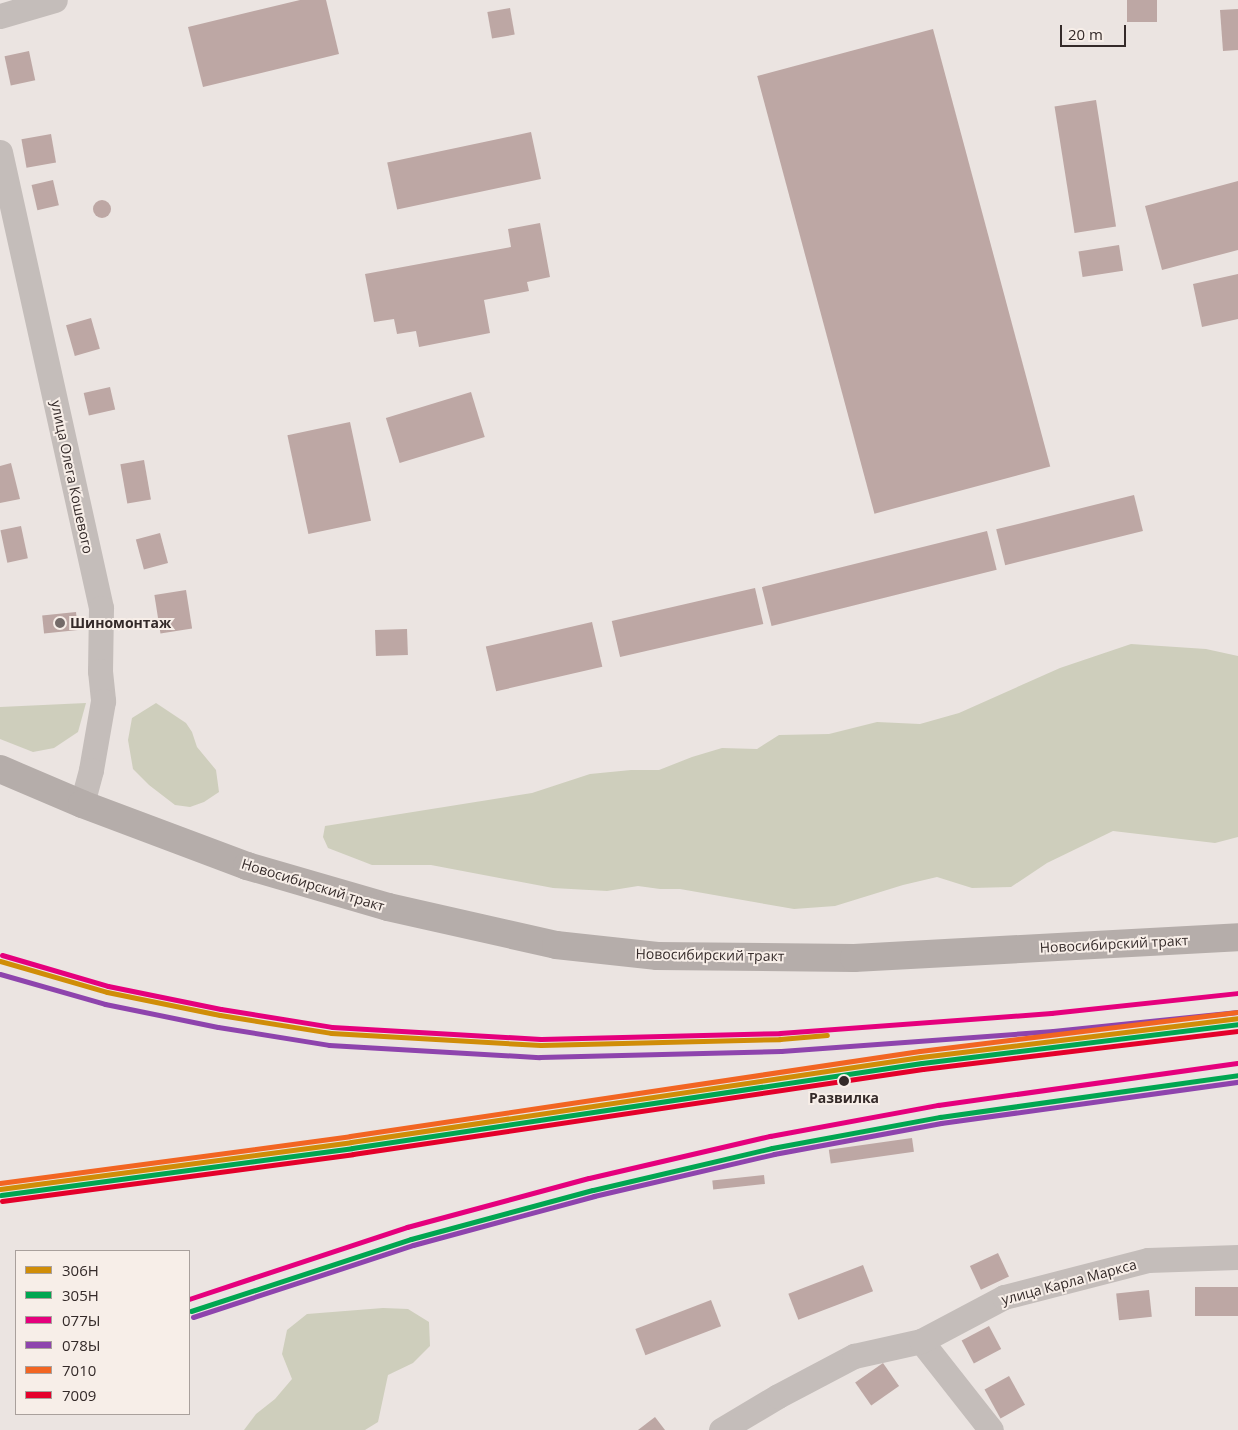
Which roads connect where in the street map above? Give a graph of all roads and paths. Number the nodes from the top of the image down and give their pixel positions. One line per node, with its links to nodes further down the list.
1 (55, 0): 2 (street)
2 (0, 16)
3 (0, 152): 5 (street, улица Олега Кошевого)
4 (0, 768): 5 (main road, Новосибирский тракт)
5 (82, 804): 6 (main road, Новосибирский тракт)
6 (1238, 938)
7 (1238, 1257): 8 (street, улица Карла Маркса)
8 (921, 1341): 9 (street, улица Карла Маркса); 10 (street)
9 (720, 1430)
10 (991, 1430)

